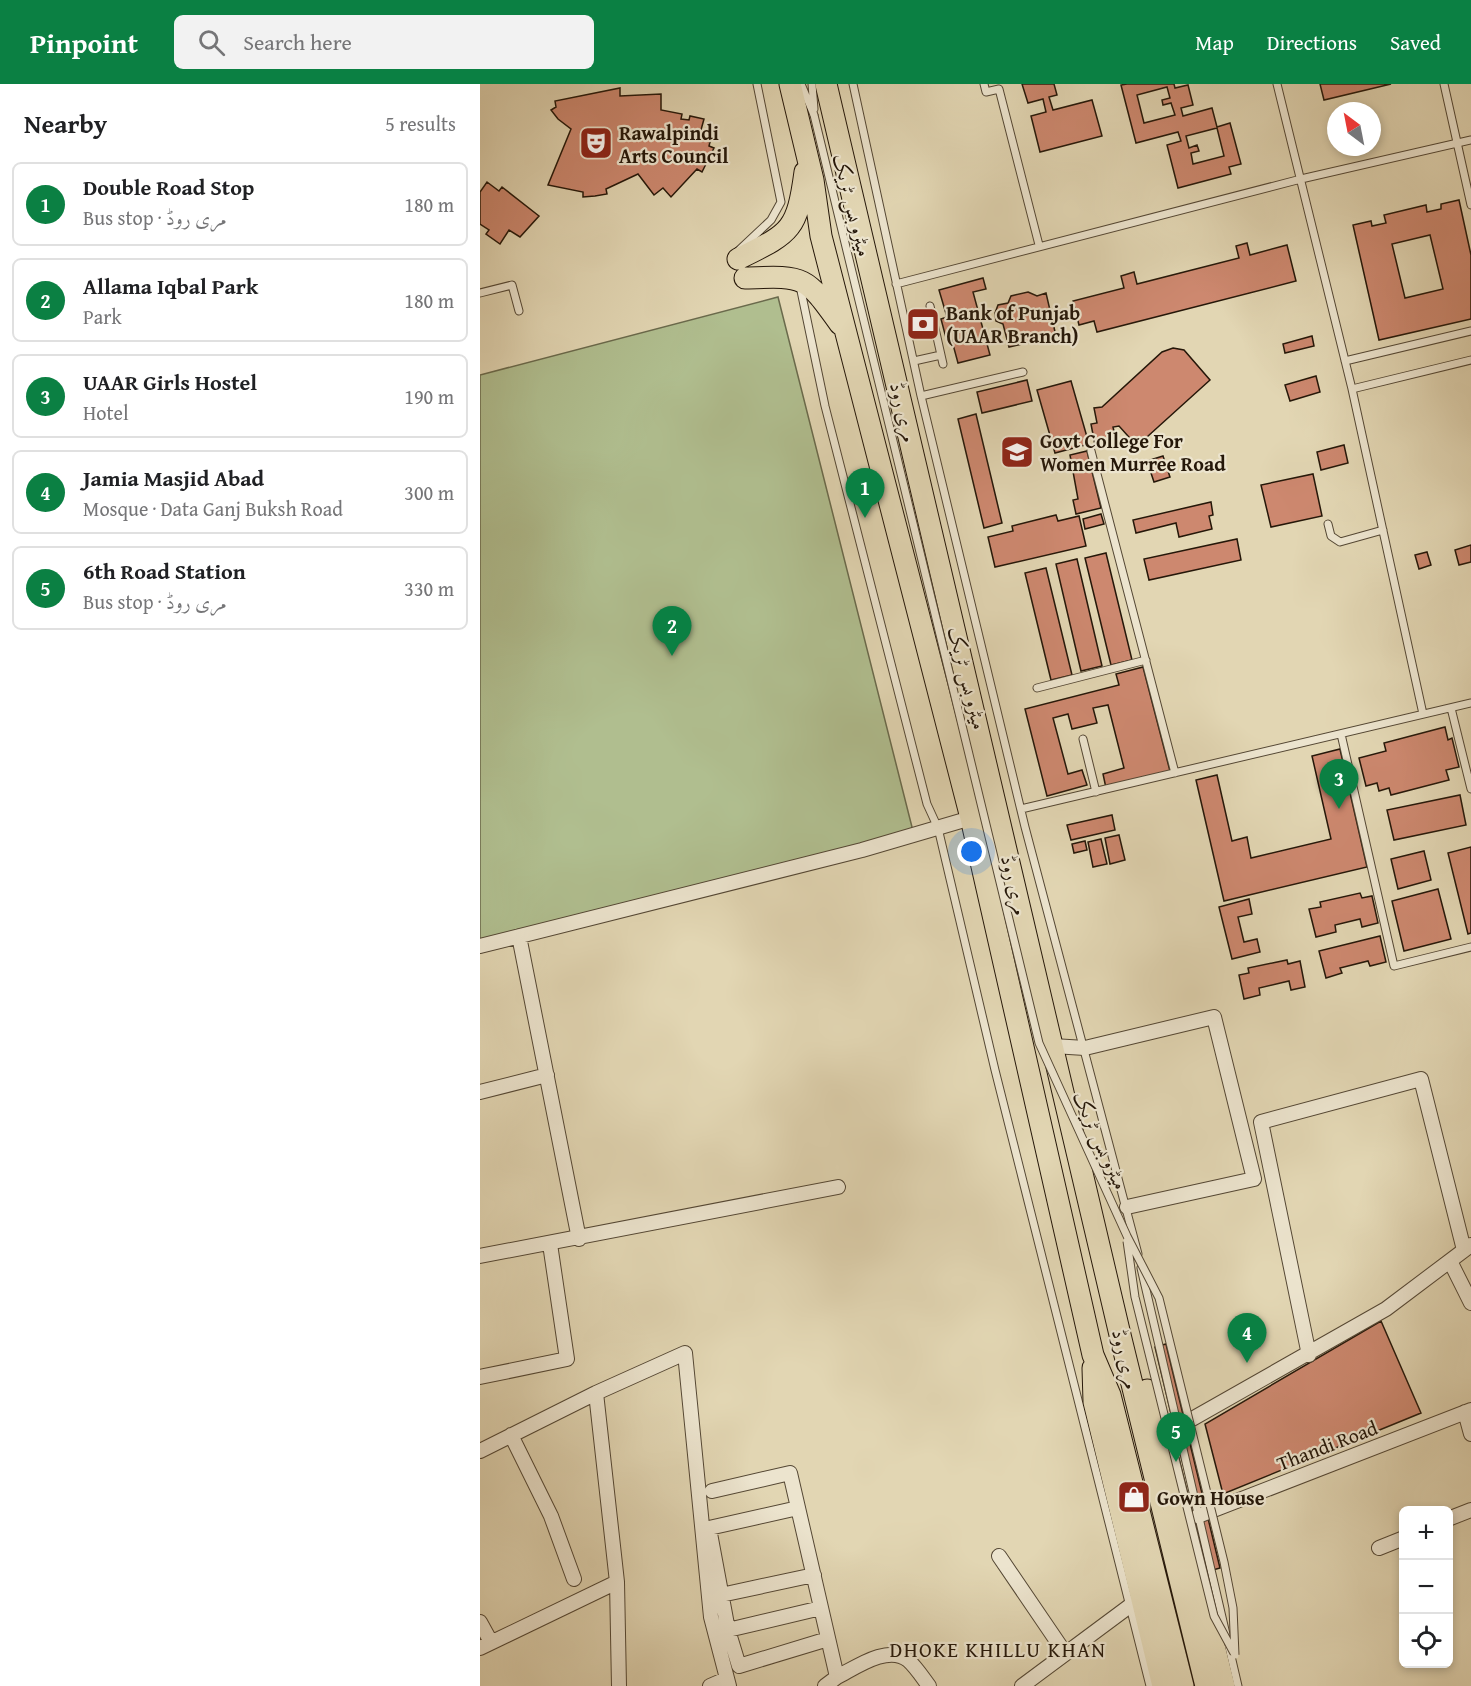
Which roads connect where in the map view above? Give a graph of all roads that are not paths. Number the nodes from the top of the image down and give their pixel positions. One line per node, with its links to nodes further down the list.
1 (757, 84): 17 (lane)
2 (790, 84): 13 (main road, مری روڈ)
3 (801, 84): 10 (lane, میٹرو بس ٹریک)
4 (812, 84): 10 (lane, میٹرو بس ٹریک)
5 (826, 84): 26 (main road, مری روڈ)
6 (853, 84): 19 (lane)
7 (984, 84): 16 (lane)
8 (1277, 84): 14 (lane)
9 (1444, 84): 12 (lane)
10 (814, 115): 60 (lane, میٹرو بس ٹریک, bridge)
11 (1471, 140): 12 (lane)
12 (1458, 143): 14 (lane); 15 (lane)
13 (807, 154): 17 (main road, مری روڈ); 24 (main road, مری روڈ)
14 (1301, 179): 16 (lane); 30 (lane)
15 (1471, 205)
16 (1039, 245): 19 (lane)
17 (738, 266): 18 (main road)
18 (799, 281): 24 (main road); 50 (lane)
19 (896, 284): 25 (lane)
20 (480, 293): 22 (lane)
21 (930, 306): 27 (lane)
22 (519, 311)
23 (1471, 331): 30 (lane)
24 (849, 336): 49 (main road, مری روڈ)
25 (909, 339): 26 (lane); 29 (lane)
26 (888, 347): 54 (main road, مری روڈ)
27 (941, 355): 29 (lane); 31 (lane)
28 (1471, 360): 33 (lane)
29 (914, 361): 34 (lane)
30 (1345, 361): 33 (lane)
31 (943, 364)
32 (1023, 372): 34 (lane)
33 (1352, 389): 37 (lane)
34 (921, 396): 48 (lane)
35 (1091, 451): 38 (lane)
36 (1328, 524): 37 (lane)
37 (1383, 530): 42 (lane)
38 (1146, 660): 39 (lane); 45 (lane)
39 (1037, 688)
40 (1471, 703): 41 (lane)
41 (1451, 708): 42 (lane); 46 (lane)
42 (1424, 714): 43 (lane)
43 (1341, 734): 45 (lane); 53 (lane)
44 (1083, 739): 47 (lane)
45 (1176, 773): 47 (lane)
46 (1471, 789)
47 (1095, 792): 48 (lane)
48 (1021, 809): 55 (lane)
49 (971, 818): 50 (street); 68 (main road, مری روڈ)
50 (938, 828): 51 (street); 89 (lane)
51 (519, 936): 52 (street); 56 (street)
52 (480, 946)
53 (1471, 946)
54 (1053, 1046): 55 (street); 67 (main road, مری روڈ)
55 (1085, 1048): 59 (lane); 59 (street)
56 (547, 1075): 57 (street); 61 (street)
57 (480, 1092)
58 (838, 1187): 61 (street)
59 (1127, 1207): 73 (lane)
60 (1127, 1236): 96 (lane, میٹرو بس ٹریک, bridge); 96 (lane, میٹرو بس ٹریک, bridge)
61 (579, 1239): 62 (street)
62 (550, 1244): 64 (street); 70 (street)
63 (1468, 1248): 65 (street); 69 (street)
64 (480, 1256)
65 (1450, 1261): 66 (street); 69 (street)
66 (1471, 1304)
67 (1121, 1339): 107 (main road, مری روڈ); 108 (main road)
68 (1093, 1355): 105 (main road); 106 (main road, مری روڈ)
69 (1309, 1355): 73 (street)
70 (480, 1377)
71 (596, 1393): 75 (street); 87 (street); 98 (street)
72 (1468, 1411): 74 (street); 80 (street, Thandi Road)
73 (1178, 1427): 80 (lane)
74 (1471, 1434)
75 (511, 1435): 76 (street); 86 (street)
76 (480, 1451)
77 (712, 1491): 78 (street)
78 (798, 1508): 85 (street); 88 (street)
79 (1471, 1510): 81 (street)
80 (1198, 1516): 109 (lane)
81 (1453, 1517)
82 (1399, 1540): 83 (street)
83 (1379, 1548)
84 (999, 1556): 95 (street)
85 (814, 1575): 88 (street); 90 (street)
86 (573, 1579)
87 (617, 1582): 94 (street); 99 (street)
88 (721, 1595): 92 (street)
89 (1131, 1605): 95 (street); 104 (lane)
90 (821, 1608): 92 (street); 93 (street)
91 (480, 1622): 94 (street)
92 (728, 1630): 93 (street)
93 (828, 1639): 97 (street)
94 (485, 1645)
95 (1065, 1653): 103 (street)
96 (1235, 1655): 109 (lane, میٹرو بس ٹریک)
97 (837, 1677): 101 (street); 102 (street)
98 (727, 1682): 100 (street)
99 (619, 1686)
100 (710, 1686)
101 (825, 1686)
102 (929, 1686)
103 (1022, 1686)
104 (1150, 1686)
105 (1163, 1686)
106 (1183, 1686)
107 (1206, 1686)
108 (1224, 1686)
109 (1240, 1686)

